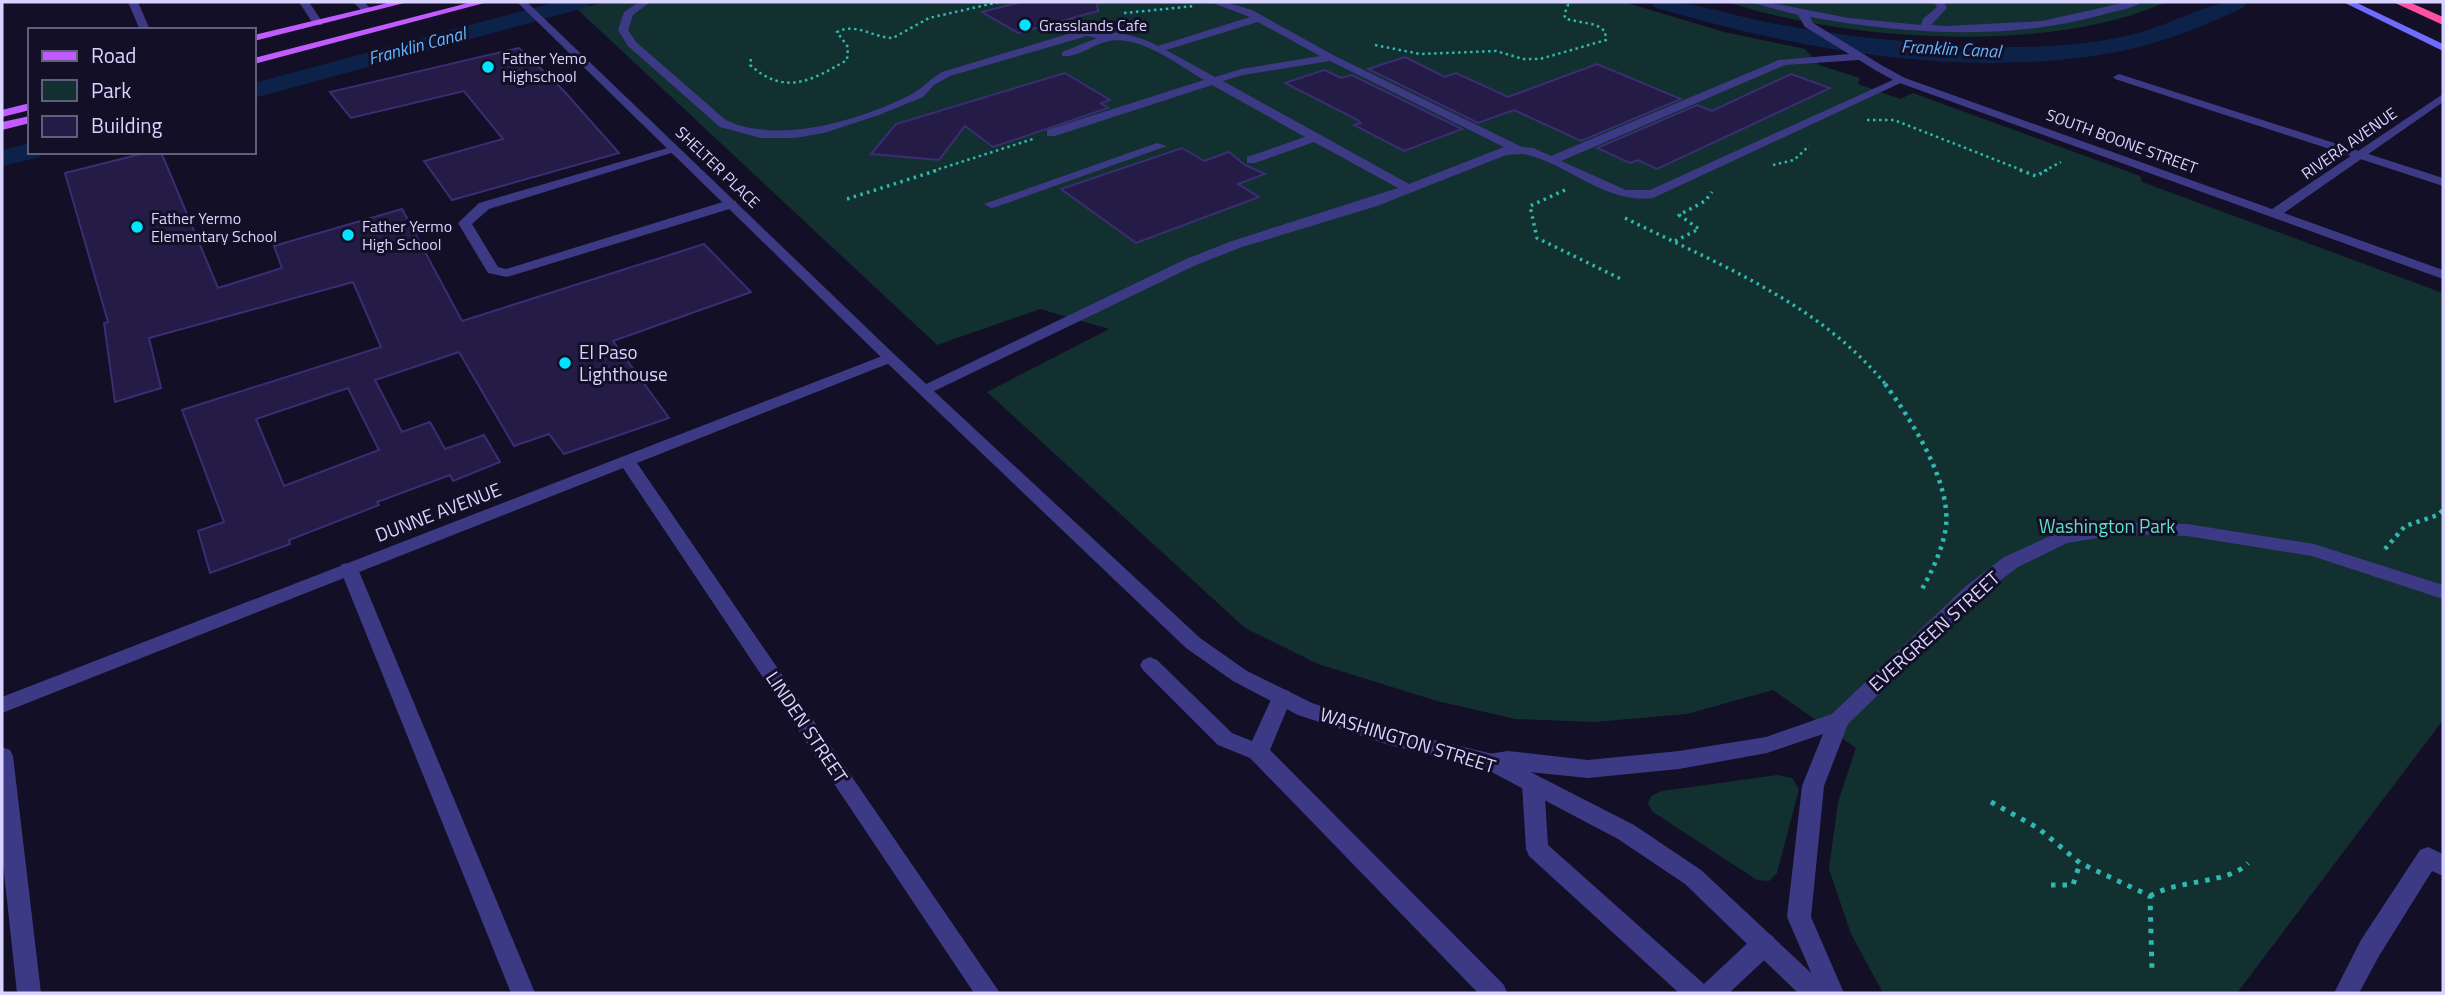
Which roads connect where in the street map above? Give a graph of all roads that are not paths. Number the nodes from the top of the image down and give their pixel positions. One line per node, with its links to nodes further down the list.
1 (133, 2): 22 (street)
2 (304, 2): 20 (street)
3 (358, 2): 16 (street)
4 (403, 2): 16 (main road)
5 (483, 2): 30 (main road)
6 (645, 2): 23 (street)
7 (1215, 2): 18 (street)
8 (1754, 2): 17 (street)
9 (1939, 2): 21 (street)
10 (2137, 2): 21 (street)
11 (2348, 2): 26 (main road)
12 (2399, 2): 19 (highway)
13 (2429, 2): 15 (highway)
14 (525, 4): 45 (street, SHELTER PLACE)
15 (2443, 9)
16 (367, 10): 20 (main road)
17 (1802, 14): 21 (street); 28 (street, SOUTH BOONE STREET)
18 (1259, 18): 25 (street); 29 (street)
19 (2443, 21)
20 (318, 23): 24 (main road)
21 (1926, 27)
22 (144, 28)
23 (1109, 37): 25 (street); 27 (street)
24 (256, 38)
25 (1158, 48): 33 (street)
26 (2443, 48)
27 (1066, 54)
28 (1858, 55): 32 (street, SOUTH BOONE STREET); 48 (street)
29 (1331, 58): 33 (street); 44 (street)
30 (256, 60)
31 (2119, 77): 46 (street)
32 (1901, 80): 48 (street); 53 (street, SOUTH BOONE STREET)
33 (1210, 81): 41 (street); 42 (street)
34 (28, 96): 36 (main road)
35 (2443, 97): 46 (street, RIVERA AVENUE)
36 (2, 102)
37 (28, 107): 38 (main road)
38 (2, 114)
39 (28, 120): 40 (main road)
40 (2, 126)
41 (1051, 133)
42 (1313, 138): 47 (street); 50 (street)
43 (1161, 146): 52 (street)
44 (1517, 149): 48 (street); 50 (street)
45 (676, 150): 51 (street, SHELTER PLACE); 51 (street)
46 (2359, 155): 49 (street); 53 (street, RIVERA AVENUE)
47 (1251, 160)
48 (1551, 161)
49 (2443, 182)
50 (1408, 189): 56 (street)
51 (731, 204): 55 (street, SHELTER PLACE)
52 (990, 204)
53 (2274, 214): 54 (street, SOUTH BOONE STREET)
54 (2443, 275)
55 (890, 358): 56 (street, WASHINGTON STREET); 57 (street, DUNNE AVENUE)
56 (926, 390): 61 (street, WASHINGTON STREET)
57 (627, 461): 58 (street, DUNNE AVENUE); 72 (street, LINDEN STREET)
58 (349, 569): 62 (street, DUNNE AVENUE); 71 (street)
59 (2443, 592): 63 (street, EVERGREEN STREET)
60 (1150, 665): 64 (street)
61 (1282, 697): 64 (street); 66 (street, WASHINGTON STREET)
62 (2, 705)
63 (1839, 720): 66 (street, EVERGREEN STREET); 77 (street, EVERGREEN STREET)
64 (1258, 752): 73 (street)
65 (2, 756): 70 (street)
66 (1489, 761): 67 (street, WASHINGTON STREET)
67 (1533, 784): 69 (street, WASHINGTON STREET); 74 (street)
68 (2443, 866): 78 (street)
69 (1764, 944): 75 (street); 76 (street, WASHINGTON STREET)
70 (29, 993)
71 (523, 993)
72 (988, 993)
73 (1495, 993)
74 (1697, 993)
75 (1712, 993)
76 (1815, 993)
77 (1832, 993)
78 (2346, 993)

